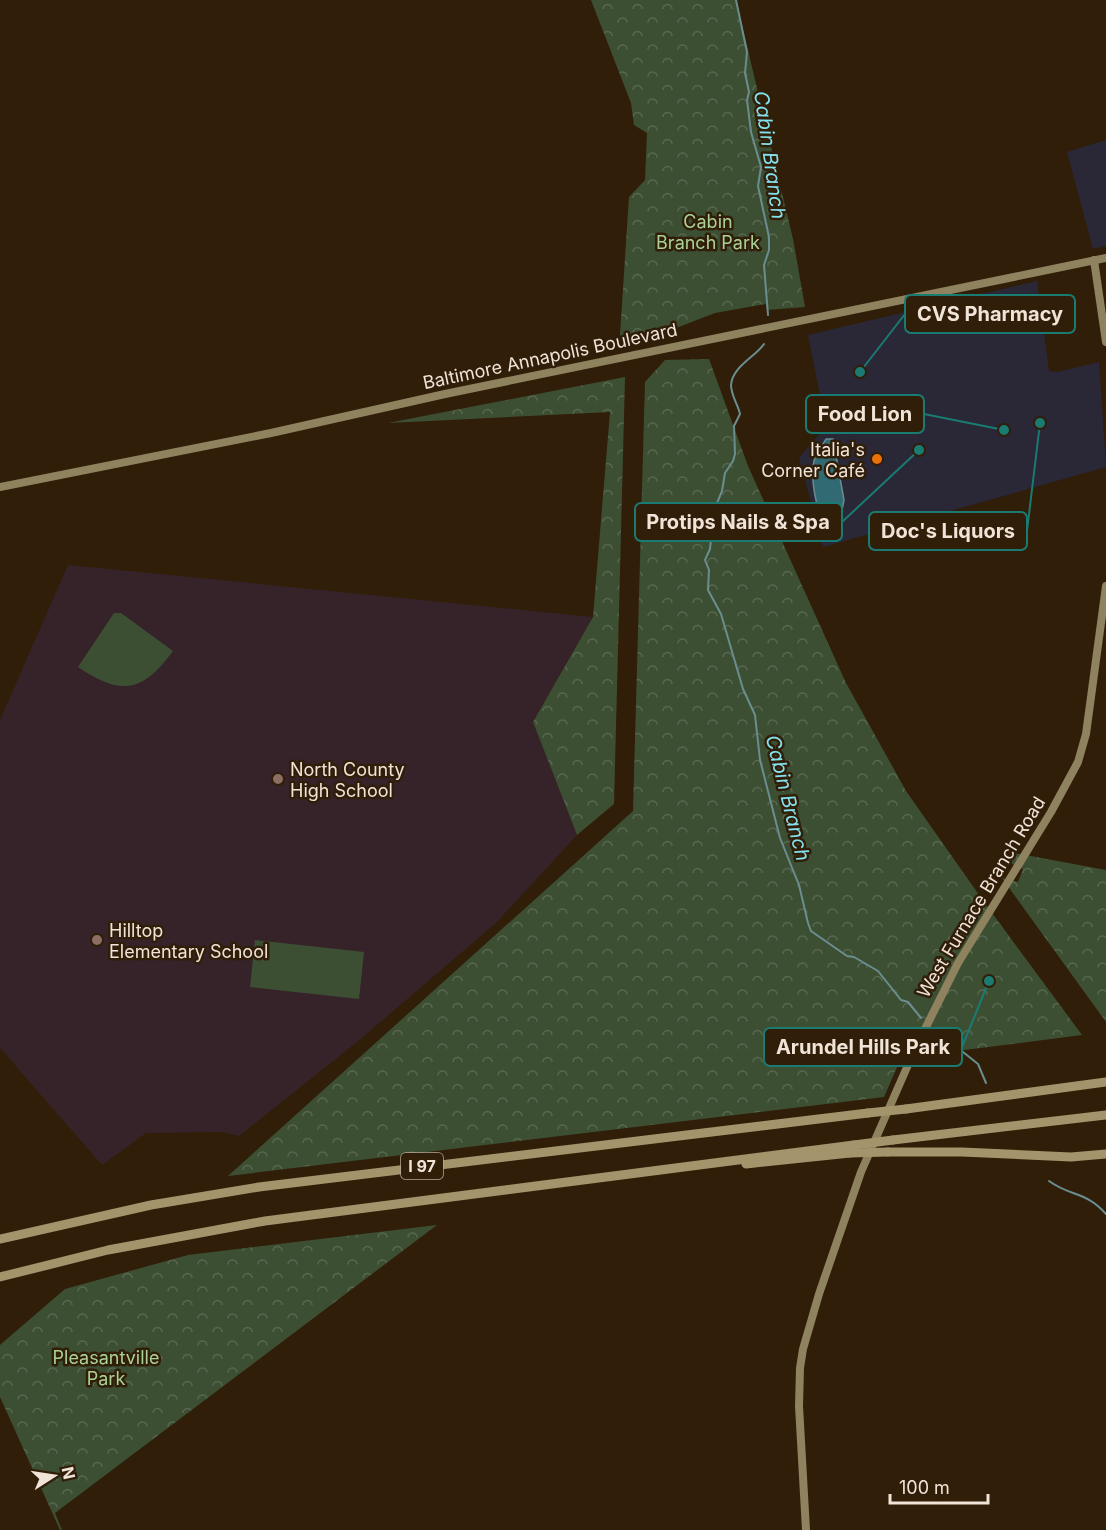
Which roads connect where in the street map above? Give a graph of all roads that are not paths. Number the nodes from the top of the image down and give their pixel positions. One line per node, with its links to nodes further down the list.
1 (1106, 258): 2 (main road, Baltimore Annapolis Boulevard)
2 (1095, 260): 3 (main road); 4 (main road, Baltimore Annapolis Boulevard)
3 (1106, 342)
4 (0, 486)
5 (1106, 586): 14 (main road, West Furnace Branch Road)
6 (1106, 1082): 8 (highway)
7 (1106, 1088): 8 (highway)
8 (1002, 1096): 12 (highway, I 97, bridge)
9 (1106, 1115): 10 (highway, bridge)
10 (852, 1149): 11 (highway, bridge); 13 (highway, I 97)
11 (1106, 1154)
12 (0, 1239)
13 (0, 1277)
14 (806, 1530)

